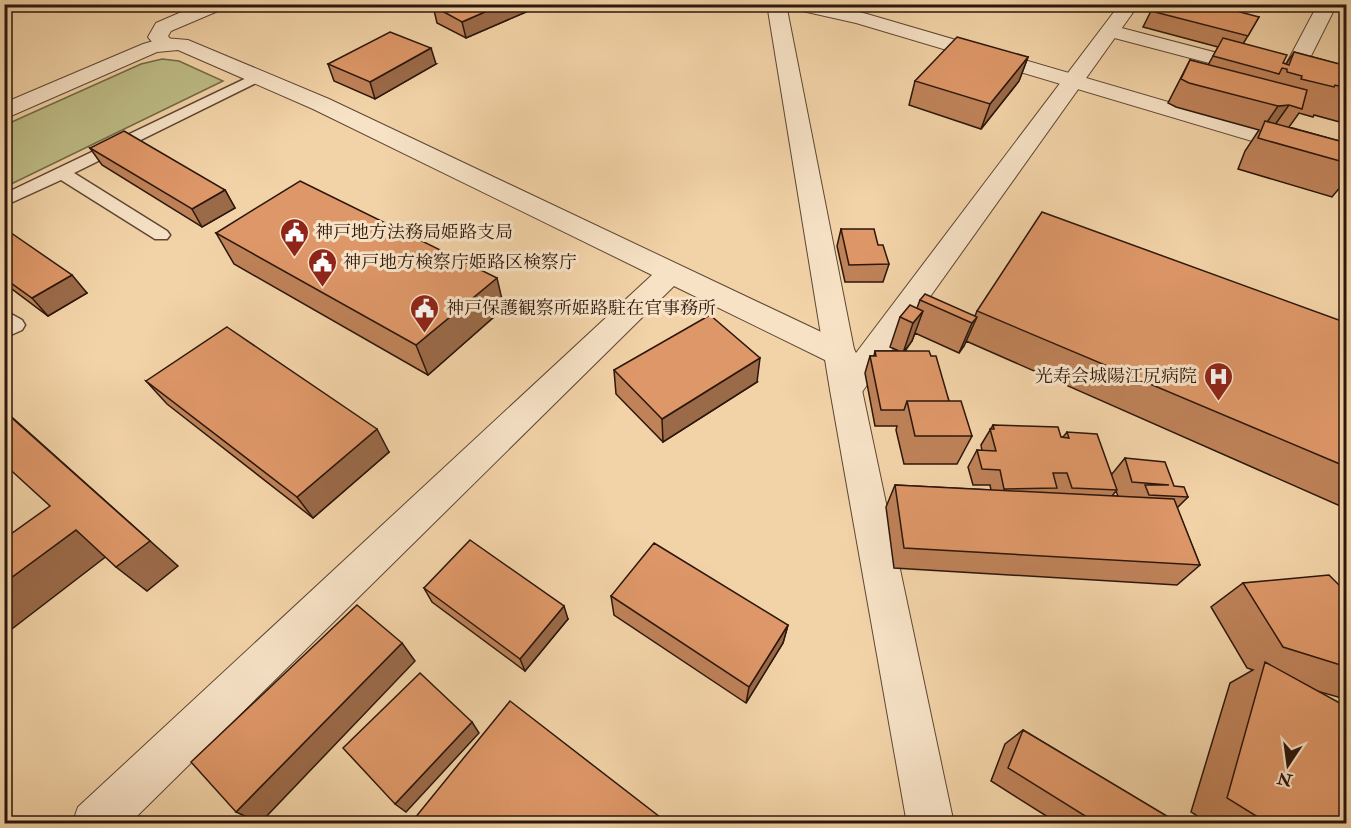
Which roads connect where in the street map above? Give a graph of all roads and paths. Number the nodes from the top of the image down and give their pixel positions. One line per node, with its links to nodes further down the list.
1 (15, 4): 8 (street)
2 (218, 4): 11 (street)
3 (776, 4): 22 (street)
4 (795, 4): 9 (street)
5 (875, 4): 9 (street)
6 (1130, 4): 10 (street)
7 (1328, 4): 10 (street)
8 (4, 8)
9 (860, 18): 13 (street)
10 (1110, 31): 13 (street)
11 (164, 44): 12 (street); 14 (street)
12 (256, 77): 16 (lane); 19 (street)
13 (1071, 82): 15 (street); 23 (street)
14 (4, 112)
15 (1347, 162)
16 (62, 173): 17 (lane); 18 (lane)
17 (4, 201)
18 (161, 235)
19 (670, 274): 22 (street); 24 (street)
20 (4, 317): 21 (lane)
21 (4, 331)
22 (842, 355): 23 (street)
23 (846, 390): 25 (street)
24 (95, 824)
25 (931, 824)

